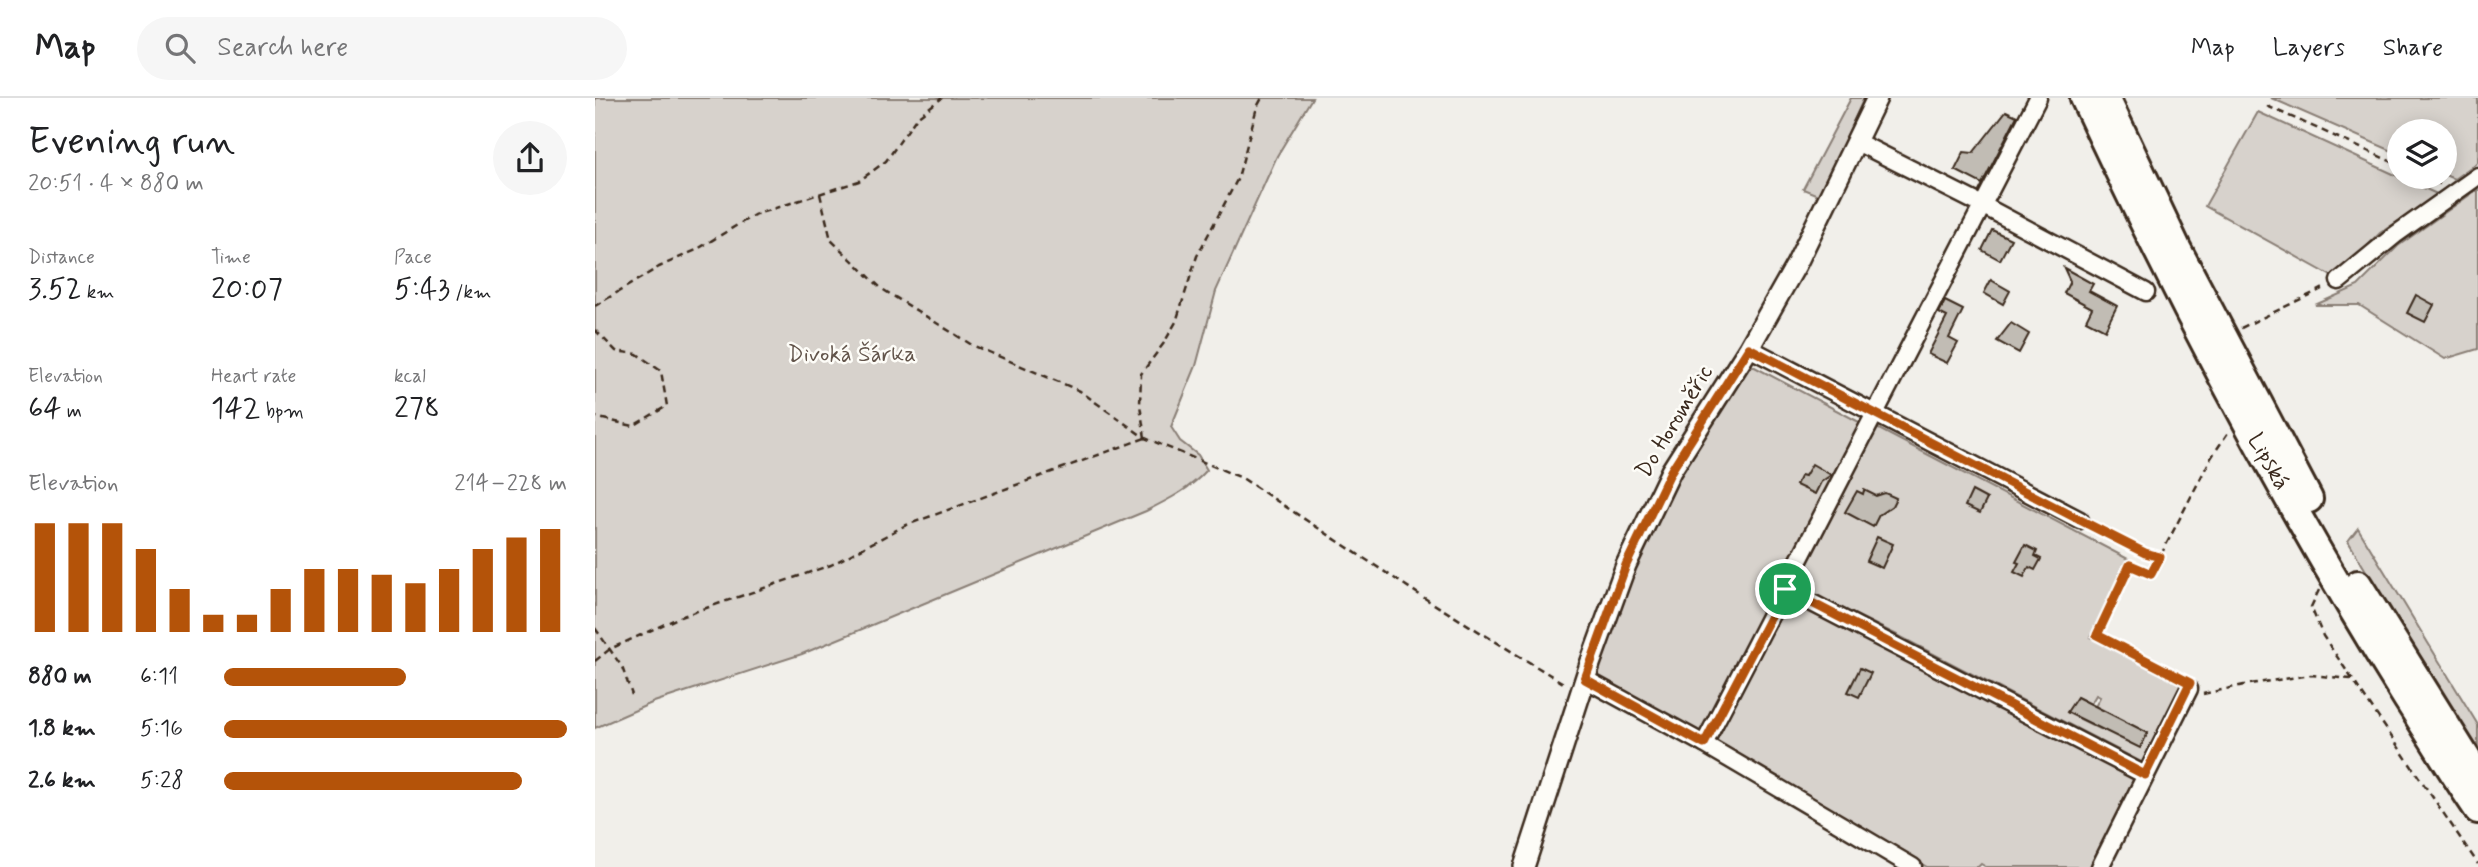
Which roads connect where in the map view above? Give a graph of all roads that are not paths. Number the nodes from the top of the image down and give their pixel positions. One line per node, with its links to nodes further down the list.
1 (1877, 98): 5 (street, Do Horoměřic)
2 (2038, 98): 7 (street)
3 (2084, 98): 19 (highway, Lipská)
4 (2106, 98): 18 (highway, Lipská)
5 (1857, 142): 7 (street); 10 (street, Do Horoměřic)
6 (2478, 176): 8 (street)
7 (1982, 205): 9 (street); 11 (street)
8 (2339, 281)
9 (2146, 292)
10 (1749, 348): 11 (street); 14 (street, Do Horoměřic)
11 (1875, 413): 12 (street); 13 (street)
12 (2080, 520)
13 (1785, 589): 16 (street); 17 (street)
14 (1583, 685): 16 (street); 20 (street, Do Horoměřic)
15 (2189, 689): 17 (street)
16 (1704, 744): 21 (street)
17 (2145, 775): 22 (street)
18 (2478, 776)
19 (2478, 810)
20 (1524, 867)
21 (1913, 867)
22 (2100, 867)

